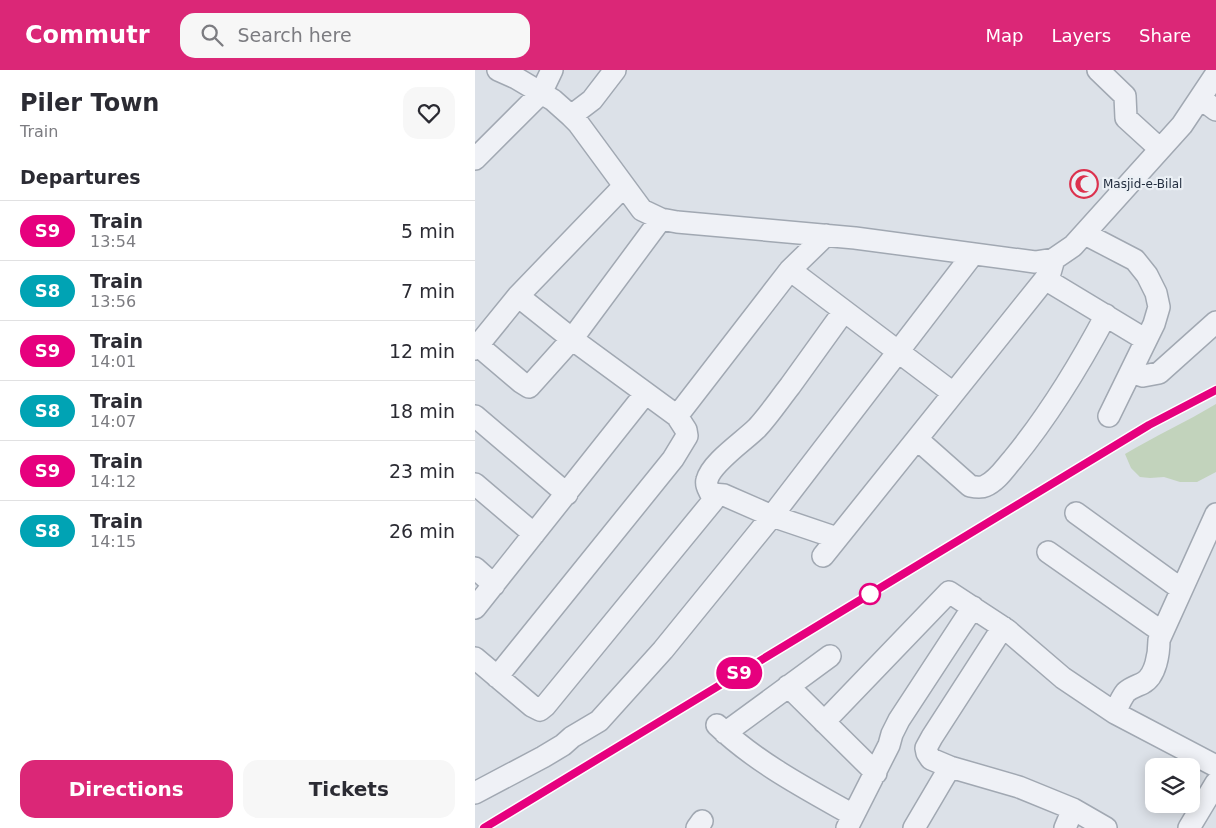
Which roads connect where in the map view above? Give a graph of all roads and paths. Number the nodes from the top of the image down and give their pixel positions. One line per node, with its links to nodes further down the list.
1 (498, 70): 6 (street)
2 (552, 70): 6 (street)
3 (615, 70): 8 (street)
4 (1098, 70): 9 (street)
5 (1216, 74): 7 (street)
6 (541, 93): 8 (street); 10 (street)
7 (1208, 104): 9 (street)
8 (571, 116): 11 (street)
9 (1161, 149): 13 (street)
10 (475, 159)
11 (624, 186): 12 (street); 19 (street)
12 (661, 219): 14 (street); 23 (street)
13 (1085, 234): 16 (street); 24 (street)
14 (826, 236): 15 (street); 17 (street)
15 (973, 254): 16 (street); 26 (street)
16 (1054, 259): 18 (street)
17 (791, 270): 20 (street); 31 (street)
18 (1045, 279): 21 (street); 28 (street)
19 (518, 296): 23 (street); 25 (street)
20 (844, 311): 26 (street); 36 (street)
21 (1106, 315): 24 (street); 33 (street)
22 (1216, 322): 27 (street)
23 (572, 338): 25 (street); 29 (street)
24 (1147, 340): 27 (street)
25 (476, 346)
26 (898, 352): 28 (street); 39 (street)
27 (1131, 372): 32 (street)
28 (953, 393): 33 (street)
29 (645, 394): 31 (street); 35 (street)
30 (475, 416): 35 (street)
31 (677, 416): 53 (street)
32 (1109, 416)
33 (917, 439): 41 (street)
34 (475, 484): 40 (street)
35 (567, 494): 40 (street)
36 (712, 494): 39 (street); 53 (street)
37 (1076, 513): 46 (street)
38 (1216, 514): 46 (street)
39 (772, 516): 41 (street); 61 (street)
40 (534, 534): 45 (street)
41 (837, 538): 43 (street)
42 (1048, 552): 50 (street)
43 (823, 556)
44 (475, 568): 45 (street)
45 (495, 585): 48 (street)
46 (1181, 589): 50 (street)
47 (973, 607): 49 (street); 56 (street); 59 (street)
48 (475, 608)
49 (1003, 627): 55 (street); 57 (street)
50 (1162, 632): 55 (street)
51 (830, 656): 54 (street)
52 (475, 658): 53 (street)
53 (497, 676)
54 (789, 686): 56 (street); 63 (street)
55 (1115, 713): 58 (street)
56 (823, 722): 59 (street)
57 (950, 766): 62 (street); 64 (street)
58 (1216, 766)
59 (876, 773): 63 (street)
60 (1216, 782): 66 (street)
61 (475, 793)
62 (1069, 818): 65 (street)
63 (850, 821)
64 (914, 828)
65 (1106, 828)
66 (1189, 828)

